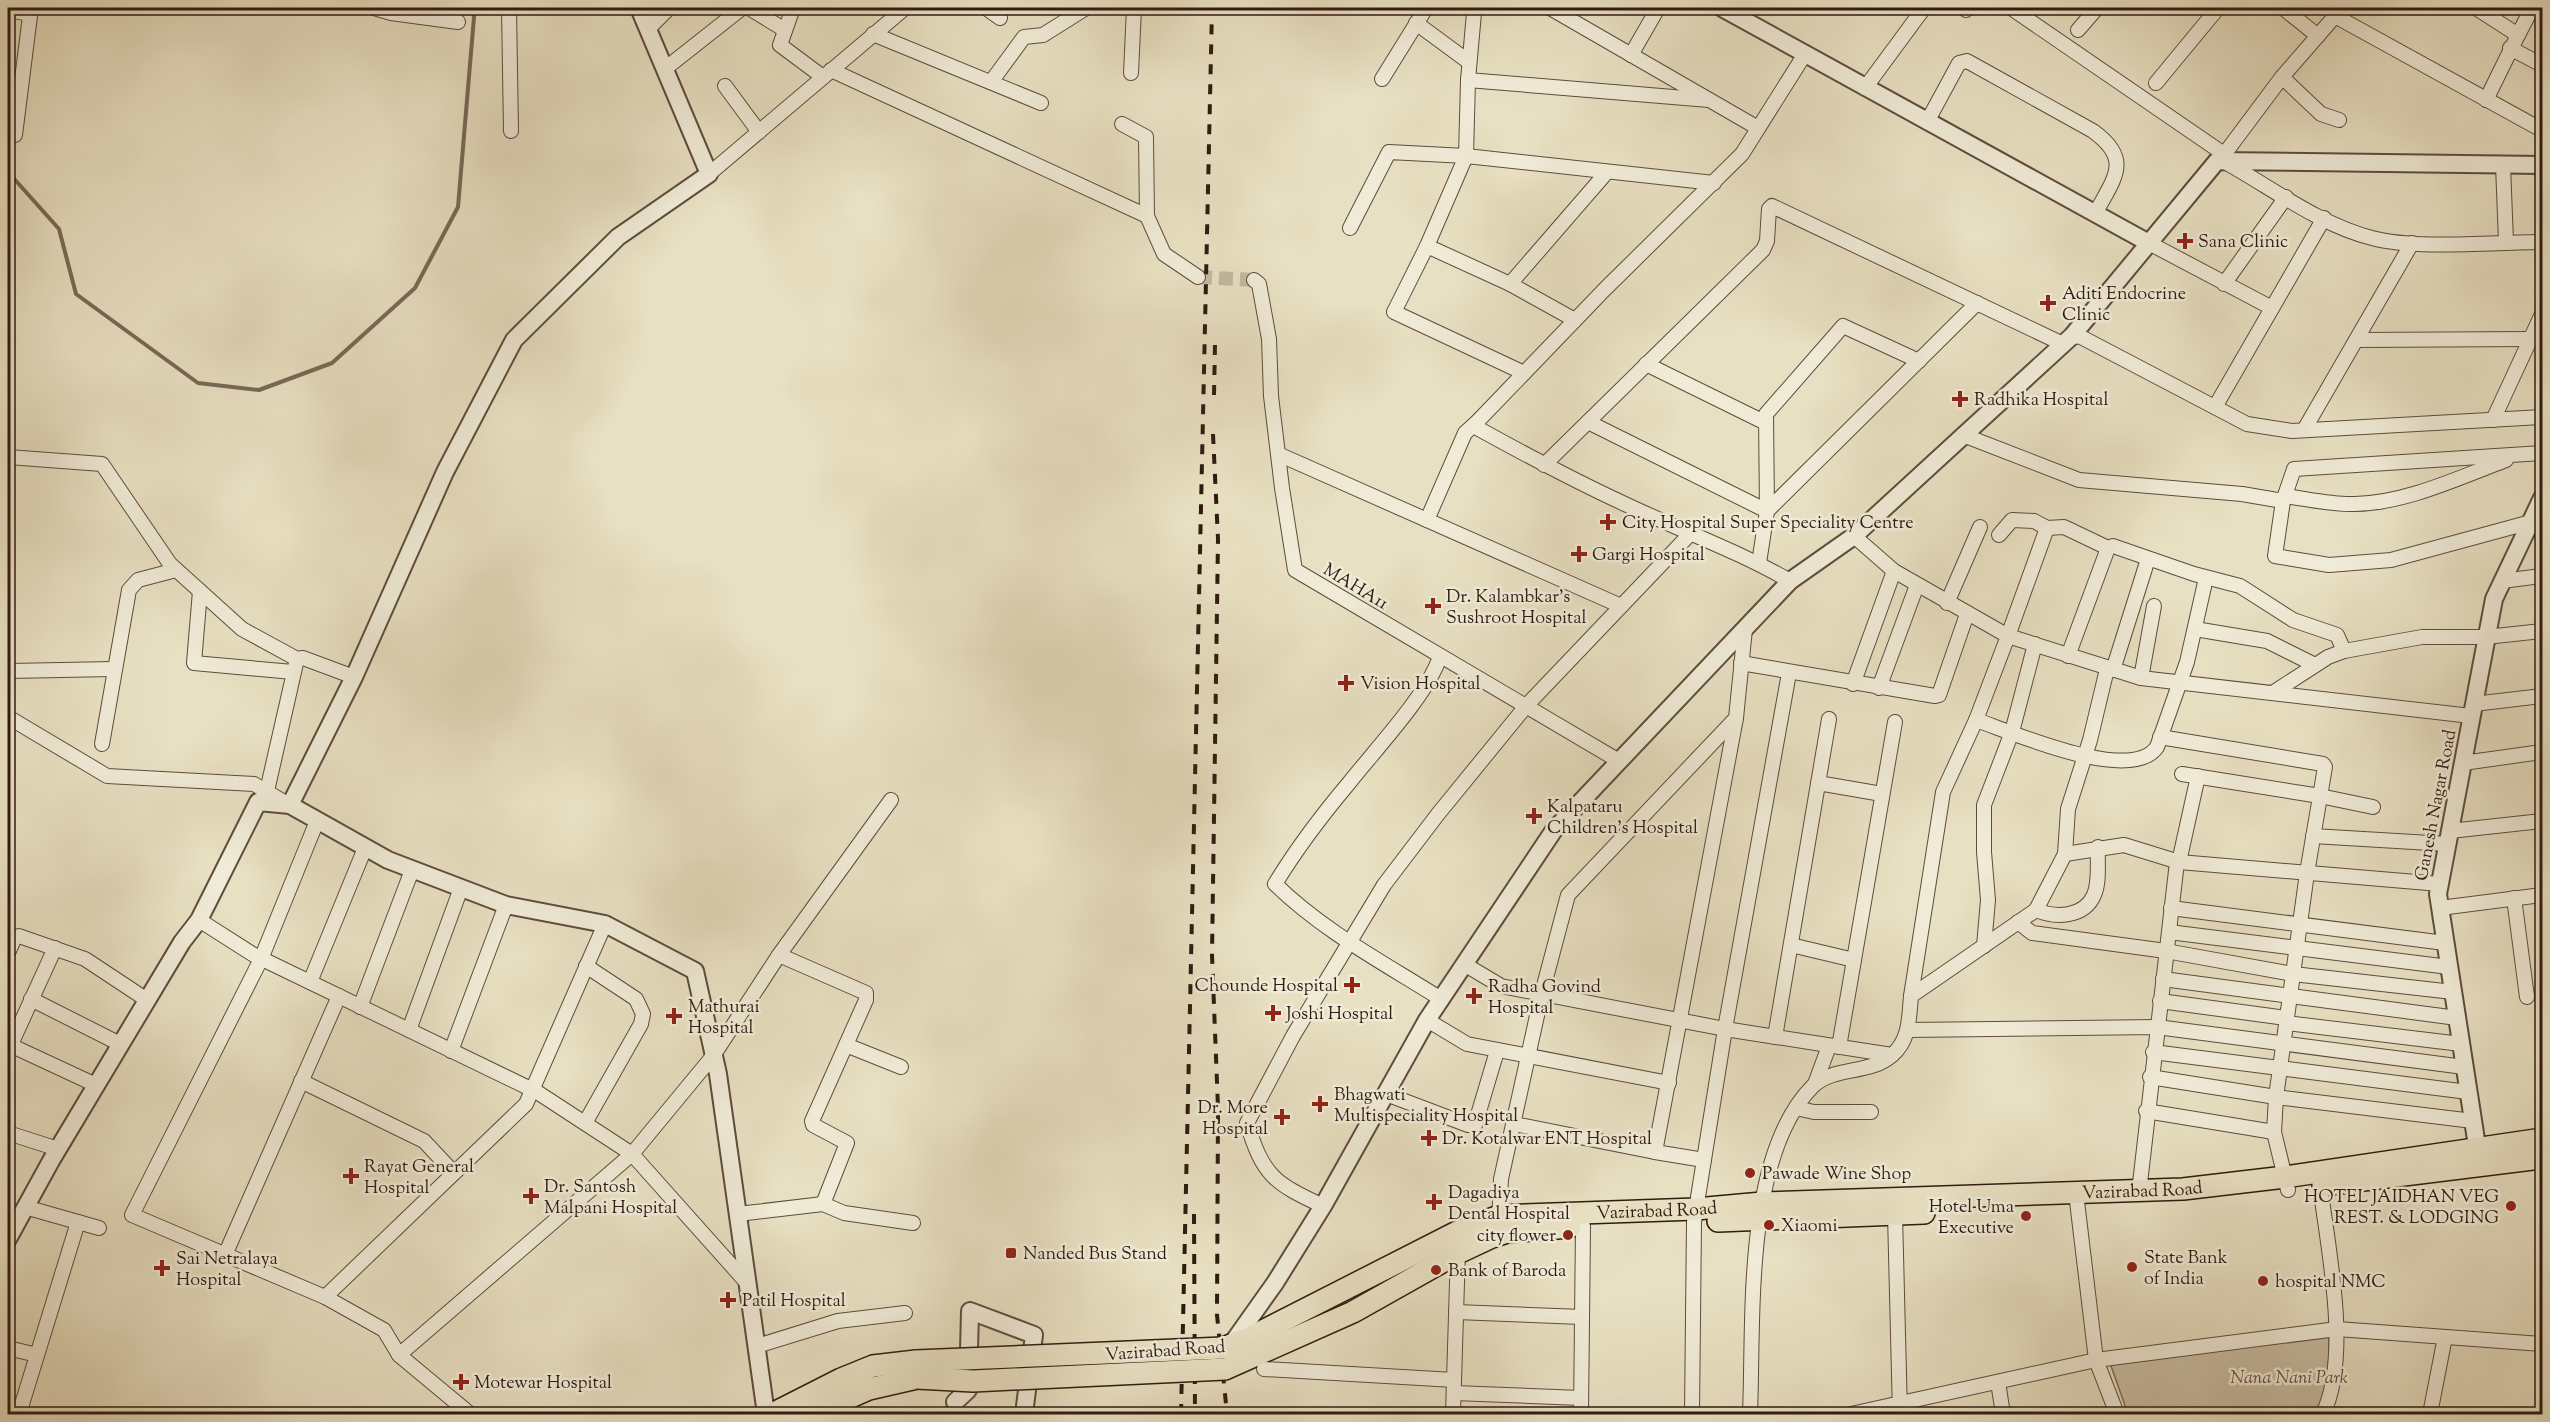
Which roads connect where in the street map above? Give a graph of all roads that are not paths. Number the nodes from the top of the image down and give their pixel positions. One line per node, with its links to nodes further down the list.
1 (374, 8): 28 (street)
2 (509, 8): 59 (street)
3 (639, 8): 30 (street)
4 (669, 8): 30 (street)
5 (742, 8): 41 (street)
6 (749, 8): 31 (street)
7 (793, 8): 31 (street)
8 (905, 8): 33 (street)
9 (986, 8): 27 (street)
10 (1086, 8): 47 (street)
11 (1134, 8): 42 (street)
12 (1426, 8): 29 (street)
13 (1476, 8): 39 (street)
14 (1550, 8): 38 (street)
15 (1658, 8): 38 (street)
16 (1722, 8): 37 (street)
17 (1924, 8): 50 (street)
18 (2097, 8): 32 (street)
19 (2218, 8): 48 (street)
20 (2283, 8): 35 (street)
21 (2476, 8): 34 (street)
22 (2532, 8): 34 (street)
23 (2015, 9): 63 (street)
24 (8, 10): 25 (street)
25 (30, 11): 61 (street)
26 (2339, 12): 35 (street); 52 (street)
27 (1000, 18)
28 (458, 22)
29 (1416, 23): 39 (street); 45 (street)
30 (648, 29): 41 (street)
31 (785, 30): 43 (street)
32 (2078, 30)
33 (873, 34): 43 (street); 47 (street)
34 (2518, 35): 36 (street)
35 (2318, 36): 44 (street)
36 (2511, 48): 40 (street); 52 (street)
37 (1804, 54): 50 (street); 57 (street)
38 (1631, 55): 51 (street)
39 (1469, 62): 46 (street)
40 (2542, 65)
41 (666, 69): 67 (street)
42 (1131, 73)
43 (827, 74): 60 (street); 71 (street)
44 (2282, 77): 54 (street); 63 (street)
45 (1382, 79)
46 (1468, 80): 51 (street); 62 (street)
47 (991, 82): 53 (street)
48 (2156, 83)
49 (725, 86): 60 (street)
50 (1865, 88): 55 (street)
51 (1709, 100): 57 (street)
52 (2486, 100): 58 (street)
53 (1041, 103)
54 (2339, 120)
55 (1927, 122): 70 (street); 70 (street)
56 (1122, 124): 71 (street)
57 (1758, 128): 68 (street)
58 (2542, 130)
59 (511, 131)
60 (759, 132): 67 (street)
61 (15, 135)
62 (1466, 156): 66 (street); 73 (street); 78 (street)
63 (2222, 158): 64 (street); 69 (street); 74 (street)
64 (2503, 165): 65 (street); 75 (street)
65 (2542, 165)
66 (1607, 172): 68 (street); 81 (street)
67 (709, 174): 146 (street)
68 (1714, 183): 86 (street)
69 (2286, 196): 72 (street); 82 (street)
70 (2095, 214): 74 (street)
71 (1147, 216): 79 (street)
72 (2324, 218): 77 (street); 84 (street)
73 (1350, 228)
74 (2147, 242): 82 (street); 88 (street)
75 (2506, 242): 76 (street); 77 (street)
76 (2542, 242)
77 (2412, 243): 89 (street)
78 (1427, 246): 81 (street); 92 (street)
79 (1198, 278)
80 (1254, 280): 102 (street, MAHA11)
81 (1510, 284): 86 (street)
82 (2224, 284): 84 (street)
83 (1977, 303): 88 (street); 90 (street); 91 (street)
84 (2272, 308): 93 (street)
85 (2542, 314): 87 (street)
86 (1575, 320): 92 (street)
87 (2531, 339): 89 (street); 95 (street)
88 (2068, 340): 93 (street); 100 (street)
89 (2357, 340): 99 (street)
90 (1918, 361): 98 (street); 108 (street)
91 (1646, 364): 96 (street); 98 (street)
92 (1524, 373): 97 (street)
93 (2215, 407): 99 (street)
94 (2542, 417): 95 (street)
95 (2493, 420): 99 (street)
96 (1588, 422): 105 (street); 108 (street)
97 (1476, 423): 105 (street); 109 (street)
98 (1766, 423): 108 (street)
99 (2304, 430)
100 (1964, 435): 106 (street); 114 (street)
101 (2542, 453): 103 (street)
102 (1278, 454): 109 (street); 137 (street, MAHA11)
103 (2519, 455): 106 (street); 106 (street)
104 (8, 457): 118 (street)
105 (1544, 465): 112 (street)
106 (2284, 499): 107 (street)
107 (2538, 509): 123 (street, Ganesh Nagar Road)
108 (1767, 511): 117 (street)
109 (1427, 520): 127 (street)
110 (1980, 527): 126 (street)
111 (2047, 528): 113 (street); 115 (street); 133 (street)
112 (1691, 533): 117 (street); 127 (street)
113 (1999, 535)
114 (1854, 536): 119 (street); 122 (street)
115 (2109, 548): 116 (street); 138 (street)
116 (2148, 558): 121 (street); 143 (street)
117 (1759, 563): 122 (street)
118 (176, 570): 125 (street); 142 (street)
119 (1894, 571): 124 (street); 148 (street)
120 (2542, 576): 123 (street)
121 (2206, 578): 131 (street); 136 (street)
122 (1790, 581): 130 (street)
123 (2502, 581): 134 (street, Ganesh Nagar Road)
124 (1917, 585): 126 (street); 150 (street)
125 (200, 591): 140 (street); 140 (street)
126 (1947, 603): 129 (street)
127 (1621, 606): 153 (street)
128 (2154, 606): 147 (street)
129 (1967, 614): 133 (street); 150 (street)
130 (1745, 629): 139 (street); 165 (street)
131 (2195, 629): 141 (street); 149 (street)
132 (2542, 631): 134 (street)
133 (2008, 636): 135 (street); 158 (street)
134 (2486, 637): 136 (street); 154 (street, Ganesh Nagar Road)
135 (2035, 645): 138 (street); 160 (street)
136 (2344, 651): 141 (street)
137 (1440, 656): 153 (street, MAHA11); 199 (street)
138 (2068, 656): 143 (street)
139 (1741, 663): 145 (street); 156 (street)
140 (295, 665): 146 (street); 170 (street)
141 (2315, 665): 151 (street)
142 (114, 669): 144 (street); 162 (street)
143 (2110, 669): 147 (street); 164 (street)
144 (8, 671)
145 (1789, 673): 148 (street); 232 (street)
146 (354, 677): 174 (street)
147 (2141, 678): 149 (street)
148 (1853, 684): 150 (street)
149 (2179, 684): 151 (street); 161 (street)
150 (1879, 688)
151 (2274, 692): 154 (street)
152 (2542, 696): 154 (street)
153 (1527, 705): 165 (street, MAHA11); 199 (street)
154 (2473, 710): 166 (street, Ganesh Nagar Road)
155 (8, 717): 170 (street)
156 (1736, 718): 217 (street); 229 (street)
157 (1829, 719): 169 (street)
158 (1976, 720): 160 (street); 219 (street)
159 (1895, 722): 171 (street)
160 (2012, 732): 164 (street); 202 (street)
161 (2160, 737): 164 (street); 172 (street)
162 (102, 744)
163 (2542, 752): 166 (street)
164 (2085, 757): 182 (street)
165 (1619, 761): 210 (street)
166 (2463, 763): 179 (street, Ganesh Nagar Road)
167 (2182, 774): 168 (street)
168 (2198, 776): 172 (street); 183 (street)
169 (1818, 783): 171 (street); 201 (street)
170 (267, 792): 174 (street)
171 (1882, 795): 209 (street)
172 (2320, 796): 175 (street); 178 (street)
173 (891, 801): 207 (street)
174 (291, 805): 176 (street); 194 (street)
175 (2373, 807)
176 (317, 820): 181 (street); 208 (street)
177 (2542, 821): 179 (street)
178 (2313, 837): 179 (street); 185 (street)
179 (2449, 837): 186 (street, Ganesh Nagar Road)
180 (2098, 847): 182 (street); 183 (street); 193 (street)
181 (365, 848): 184 (street); 215 (street)
182 (2065, 854): 193 (street)
183 (2178, 862): 185 (street); 191 (street)
184 (412, 870): 187 (street); 226 (street)
185 (2307, 873): 186 (street); 197 (street)
186 (2440, 884): 192 (street, Ganesh Nagar Road)
187 (461, 888): 190 (street); 233 (street)
188 (2542, 895): 189 (street)
189 (2514, 898): 192 (street); 221 (street)
190 (506, 905): 196 (street); 243 (street)
191 (2171, 908): 197 (street); 198 (street)
192 (2440, 908): 200 (street, Ganesh Nagar Road)
193 (2036, 910): 195 (street)
194 (199, 920): 208 (street); 224 (street)
195 (2018, 922): 202 (street); 205 (street)
196 (605, 924): 211 (street); 246 (street)
197 (2300, 924): 200 (street); 204 (street)
198 (2169, 932): 204 (street); 205 (street)
199 (1350, 942): 223 (street); 281 (street)
200 (2445, 943): 212 (street, Ganesh Nagar Road)
201 (1791, 945): 209 (street); 235 (street)
202 (1984, 946): 219 (street)
203 (55, 948): 206 (street); 222 (street); 224 (street)
204 (2296, 948): 212 (street); 213 (street)
205 (2166, 951): 213 (street); 214 (street)
206 (8, 953)
207 (779, 955): 239 (street); 246 (street)
208 (261, 959): 215 (street); 294 (street)
209 (1854, 960): 240 (street)
210 (1464, 964): 217 (street); 223 (street)
211 (586, 966): 256 (street); 264 (street)
212 (2449, 967): 216 (street, Ganesh Nagar Road)
213 (2293, 974): 216 (street); 220 (street)
214 (2163, 979): 220 (street); 225 (street)
215 (310, 982): 218 (street)
216 (2453, 992): 227 (street, Ganesh Nagar Road)
217 (1542, 993): 229 (street); 247 (street)
218 (339, 996): 226 (street); 252 (street)
219 (1911, 996): 234 (street)
220 (2290, 997): 227 (street); 230 (street)
221 (2527, 998)
222 (31, 999): 237 (street); 241 (street)
223 (1441, 999): 228 (street)
224 (147, 1000): 237 (street)
225 (2160, 1001): 230 (street); 231 (street)
226 (360, 1006): 233 (street)
227 (2457, 1018): 238 (street, Ganesh Nagar Road)
228 (1427, 1020): 242 (street); 258 (street)
229 (1681, 1020): 232 (street); 253 (street)
230 (2286, 1020): 236 (street); 238 (street)
231 (2157, 1027): 234 (street); 236 (street); 244 (street)
232 (1725, 1029): 235 (street); 274 (street)
233 (409, 1030): 243 (street)
234 (1908, 1030): 245 (street)
235 (1775, 1037): 240 (street)
236 (2283, 1042): 249 (street); 250 (street)
237 (120, 1044): 255 (street)
238 (2461, 1044): 249 (street, Ganesh Nagar Road)
239 (846, 1045): 248 (street); 280 (street)
240 (1834, 1047): 245 (street); 254 (street)
241 (9, 1048): 255 (street)
242 (1497, 1050): 247 (street); 258 (street)
243 (451, 1051): 256 (street)
244 (2153, 1052): 250 (street); 251 (street)
245 (1892, 1055): 254 (street)
246 (713, 1056): 271 (street); 284 (street)
247 (1528, 1058): 253 (street); 265 (street)
248 (901, 1067)
249 (2464, 1067): 257 (street, Ganesh Nagar Road)
250 (2280, 1069): 257 (street); 259 (street)
251 (2150, 1077): 259 (street); 261 (street)
252 (301, 1081): 275 (street); 294 (street)
253 (1669, 1083): 270 (street)
254 (1815, 1084): 260 (street)
255 (96, 1085): 269 (street)
256 (532, 1090): 264 (street); 275 (street)
257 (2468, 1092): 263 (street, Ganesh Nagar Road)
258 (1386, 1094): 281 (street)
259 (2276, 1097): 263 (street); 266 (street)
260 (1796, 1108): 262 (street); 283 (street)
261 (2146, 1111): 266 (street); 278 (street)
262 (1871, 1112)
263 (2473, 1122): 272 (street, Ganesh Nagar Road)
264 (585, 1123): 271 (street)
265 (1514, 1124): 270 (street); 289 (street)
266 (2274, 1132): 276 (street)
267 (8, 1133): 269 (street)
268 (2542, 1139): 272 (main road, Vazirabad Road)
269 (58, 1149): 282 (street)
270 (1655, 1152): 274 (street)
271 (632, 1154): 295 (street); 307 (street)
272 (2478, 1156): 273 (main road, Vazirabad Road); 276 (main road, Vazirabad Road); 277 (main road, Vazirabad Road)
273 (2542, 1158)
274 (1704, 1160): 286 (street)
275 (454, 1173): 296 (street)
276 (2286, 1184): 277 (main road, Vazirabad Road); 278 (main road, Vazirabad Road); 279 (main road, Vazirabad Road)
277 (2320, 1185): 300 (street)
278 (2139, 1192): 279 (main road, Vazirabad Road)
279 (2077, 1200): 283 (main road, Vazirabad Road); 285 (main road, Vazirabad Road); 308 (street)
280 (823, 1204): 284 (street); 288 (street)
281 (1323, 1206): 304 (street)
282 (26, 1207): 287 (street); 292 (street)
283 (1760, 1211): 285 (main road, Vazirabad Road); 286 (main road, Vazirabad Road); 325 (street)
284 (738, 1214): 295 (street)
285 (1895, 1214): 315 (street)
286 (1695, 1216): 289 (main road, Vazirabad Road); 290 (main road, Vazirabad Road); 324 (street)
287 (78, 1222): 291 (street); 306 (street)
288 (913, 1223)
289 (1500, 1225): 290 (main road, Vazirabad Road); 293 (main road, Vazirabad Road)
290 (1583, 1226): 299 (street)
291 (99, 1228)
292 (8, 1239)
293 (1457, 1242): 297 (street); 304 (main road, Vazirabad Road); 309 (main road, Vazirabad Road, bridge)
294 (225, 1255): 296 (street)
295 (748, 1284): 303 (street)
296 (325, 1297): 307 (street)
297 (1456, 1312): 299 (street); 312 (street)
298 (905, 1313): 303 (street)
299 (1582, 1317): 313 (street)
300 (2337, 1329): 301 (street); 308 (street); 329 (street)
301 (2445, 1337): 302 (street); 330 (street)
302 (2542, 1344)
303 (756, 1346): 318 (street)
304 (1227, 1347): 309 (main road, Vazirabad Road, bridge)
305 (8, 1348): 306 (street)
306 (37, 1355): 316 (street)
307 (399, 1355): 317 (street)
308 (2096, 1360): 311 (street); 328 (street)
309 (917, 1369): 319 (main road, Vazirabad Road); 320 (main road, Vazirabad Road)
310 (1264, 1369): 312 (street)
311 (1998, 1382): 315 (street); 327 (street)
312 (1454, 1386): 313 (street); 322 (street)
313 (1581, 1398): 323 (street)
314 (955, 1402): 321 (street)
315 (1900, 1409): 326 (street)
316 (19, 1414)
317 (470, 1414)
318 (766, 1414)
319 (772, 1414)
320 (812, 1414)
321 (1024, 1414)
322 (1453, 1414)
323 (1581, 1414)
324 (1692, 1414)
325 (1750, 1414)
326 (1851, 1414)
327 (2002, 1414)
328 (2117, 1414)
329 (2323, 1414)
330 (2430, 1414)

